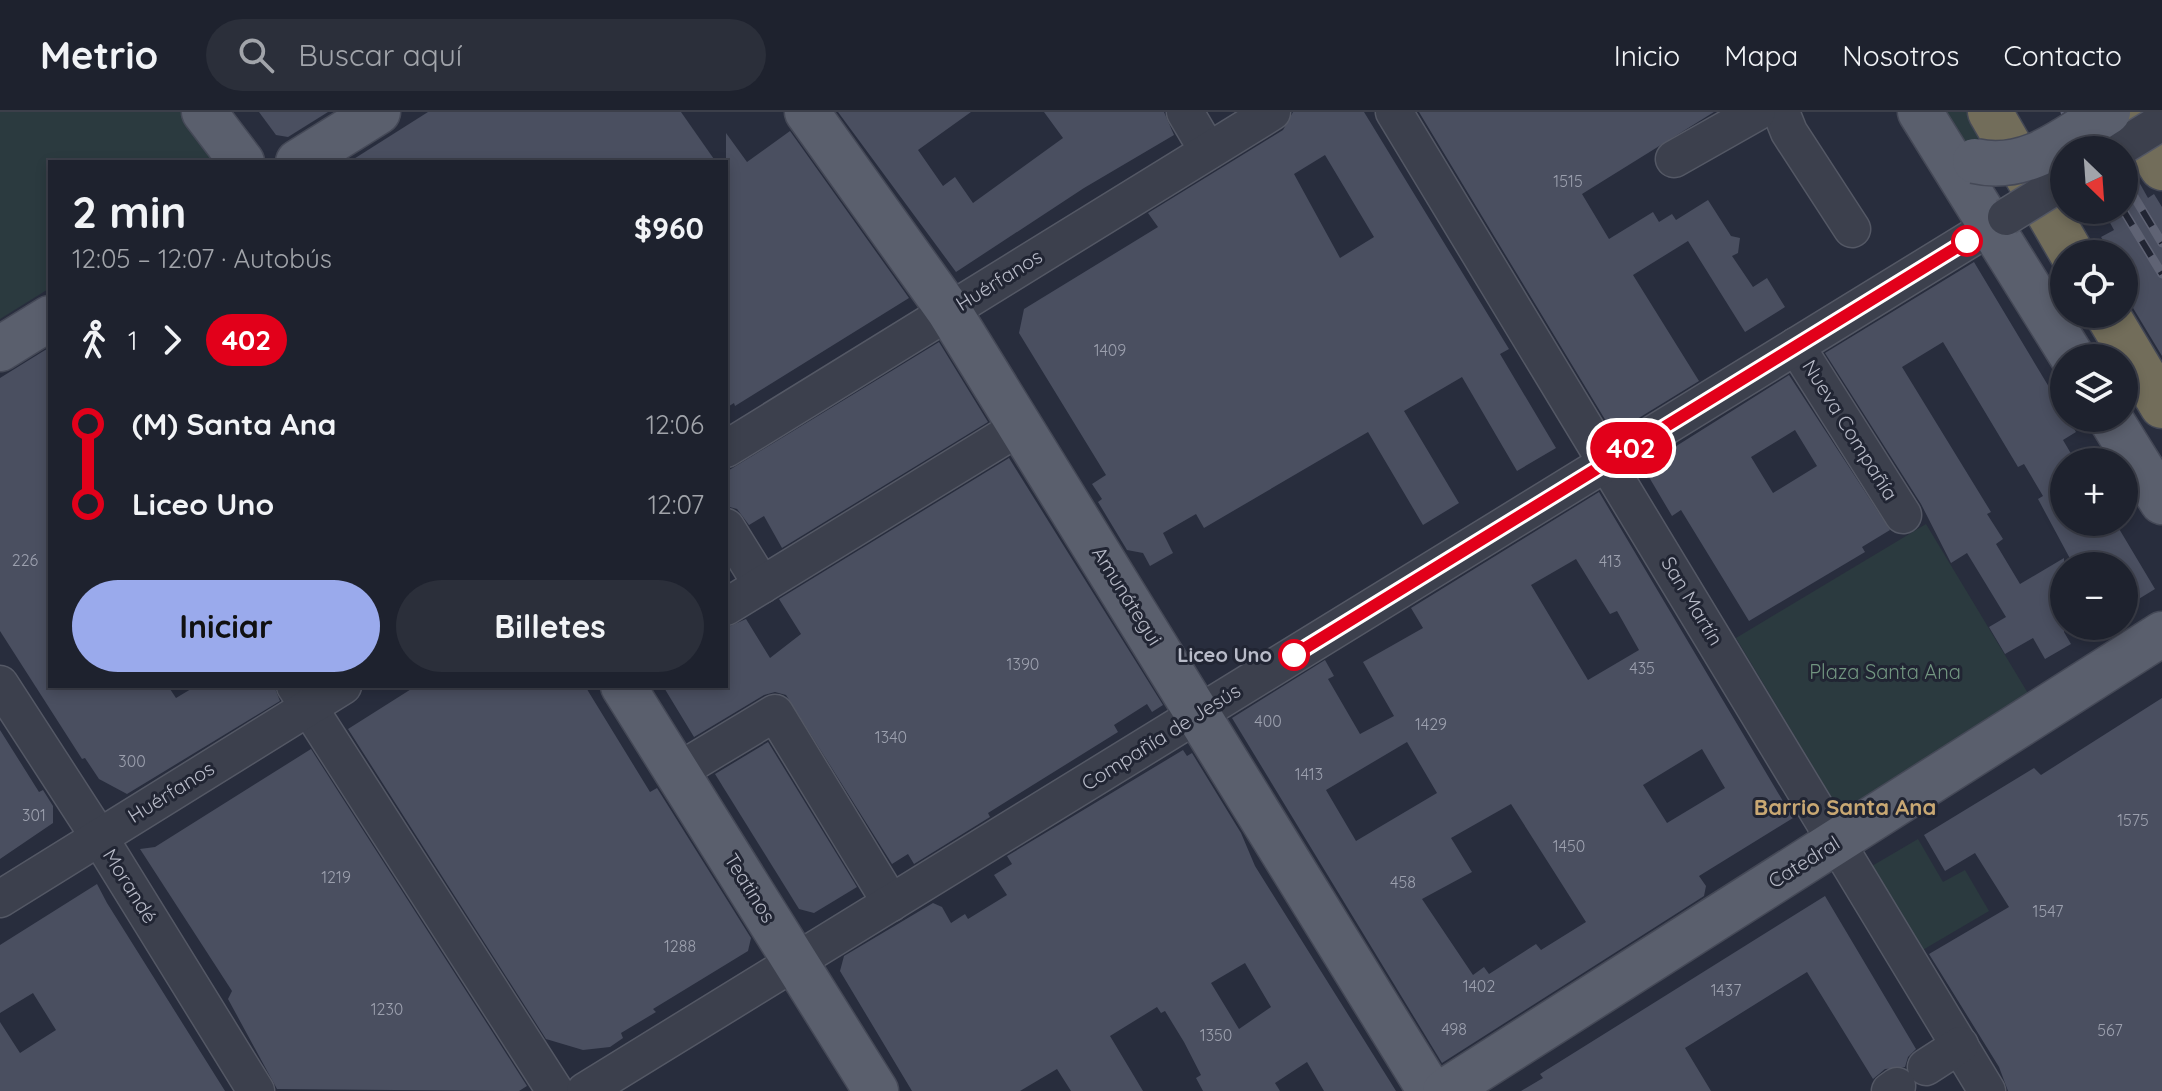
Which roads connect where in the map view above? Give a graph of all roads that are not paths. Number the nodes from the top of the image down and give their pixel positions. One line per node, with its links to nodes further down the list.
1 (204, 112): 18 (main road)
2 (378, 112): 19 (main road)
3 (807, 112): 25 (main road, Amunátegui)
4 (1185, 112): 15 (street)
5 (1272, 112): 15 (street, Huérfanos)
6 (1394, 112): 35 (street, San Martín)
7 (1757, 112): 17 (street)
8 (1781, 112): 23 (street)
9 (1920, 112): 16 (main road)
10 (1990, 112): 24 (highway)
11 (2108, 112): 16 (main road, bridge)
12 (2126, 112): 20 (highway)
13 (2162, 122): 14 (street, bridge)
14 (2138, 137)
15 (1208, 151): 25 (street, Huérfanos)
16 (1960, 158): 22 (main road)
17 (1674, 159)
18 (240, 160)
19 (301, 160)
20 (2162, 168)
21 (2050, 190): 22 (street, Compañía de Jesús, bridge)
22 (1999, 221): 28 (main road); 29 (street, Compañía de Jesús)
23 (1852, 229)
24 (2064, 240)
25 (949, 311): 32 (main road, Amunátegui); 34 (street, Huérfanos)
26 (48, 319): 30 (main road)
27 (2115, 328): 31 (highway)
28 (2065, 344)
29 (1796, 346): 35 (street, Compañía de Jesús); 37 (street, Nueva Compañía)
30 (0, 349)
31 (2162, 406)
32 (1021, 426): 39 (street); 46 (main road, Amunátegui)
33 (2119, 432): 36 (main road)
34 (728, 448)
35 (1608, 462): 46 (street, Compañía de Jesús); 49 (street, San Martín)
36 (2162, 502)
37 (1903, 515)
38 (728, 530): 39 (street)
39 (762, 585): 40 (street)
40 (728, 606)
41 (2162, 634): 49 (main road, Catedral)
42 (0, 684): 48 (street, Morandé)
43 (335, 688): 45 (street, Huérfanos)
44 (624, 688): 47 (main road, Teatinos)
45 (302, 696): 48 (street, Huérfanos); 56 (street)
46 (1200, 714): 51 (street, Compañía de Jesús); 59 (main road, Amunátegui)
47 (677, 772): 51 (street); 52 (main road, Teatinos)
48 (99, 837): 50 (street, Huérfanos); 55 (street, Morandé)
49 (1839, 840): 53 (street, San Martín); 60 (main road, Catedral)
50 (0, 899)
51 (891, 903): 52 (street, Compañía de Jesús)
52 (797, 962): 57 (street, Compañía de Jesús); 58 (main road, Teatinos)
53 (1960, 1045): 54 (street); 61 (street, San Martín)
54 (1904, 1082)
55 (256, 1091)
56 (555, 1091)
57 (585, 1091)
58 (876, 1091)
59 (1430, 1091)
60 (1445, 1091)
61 (1987, 1091)

